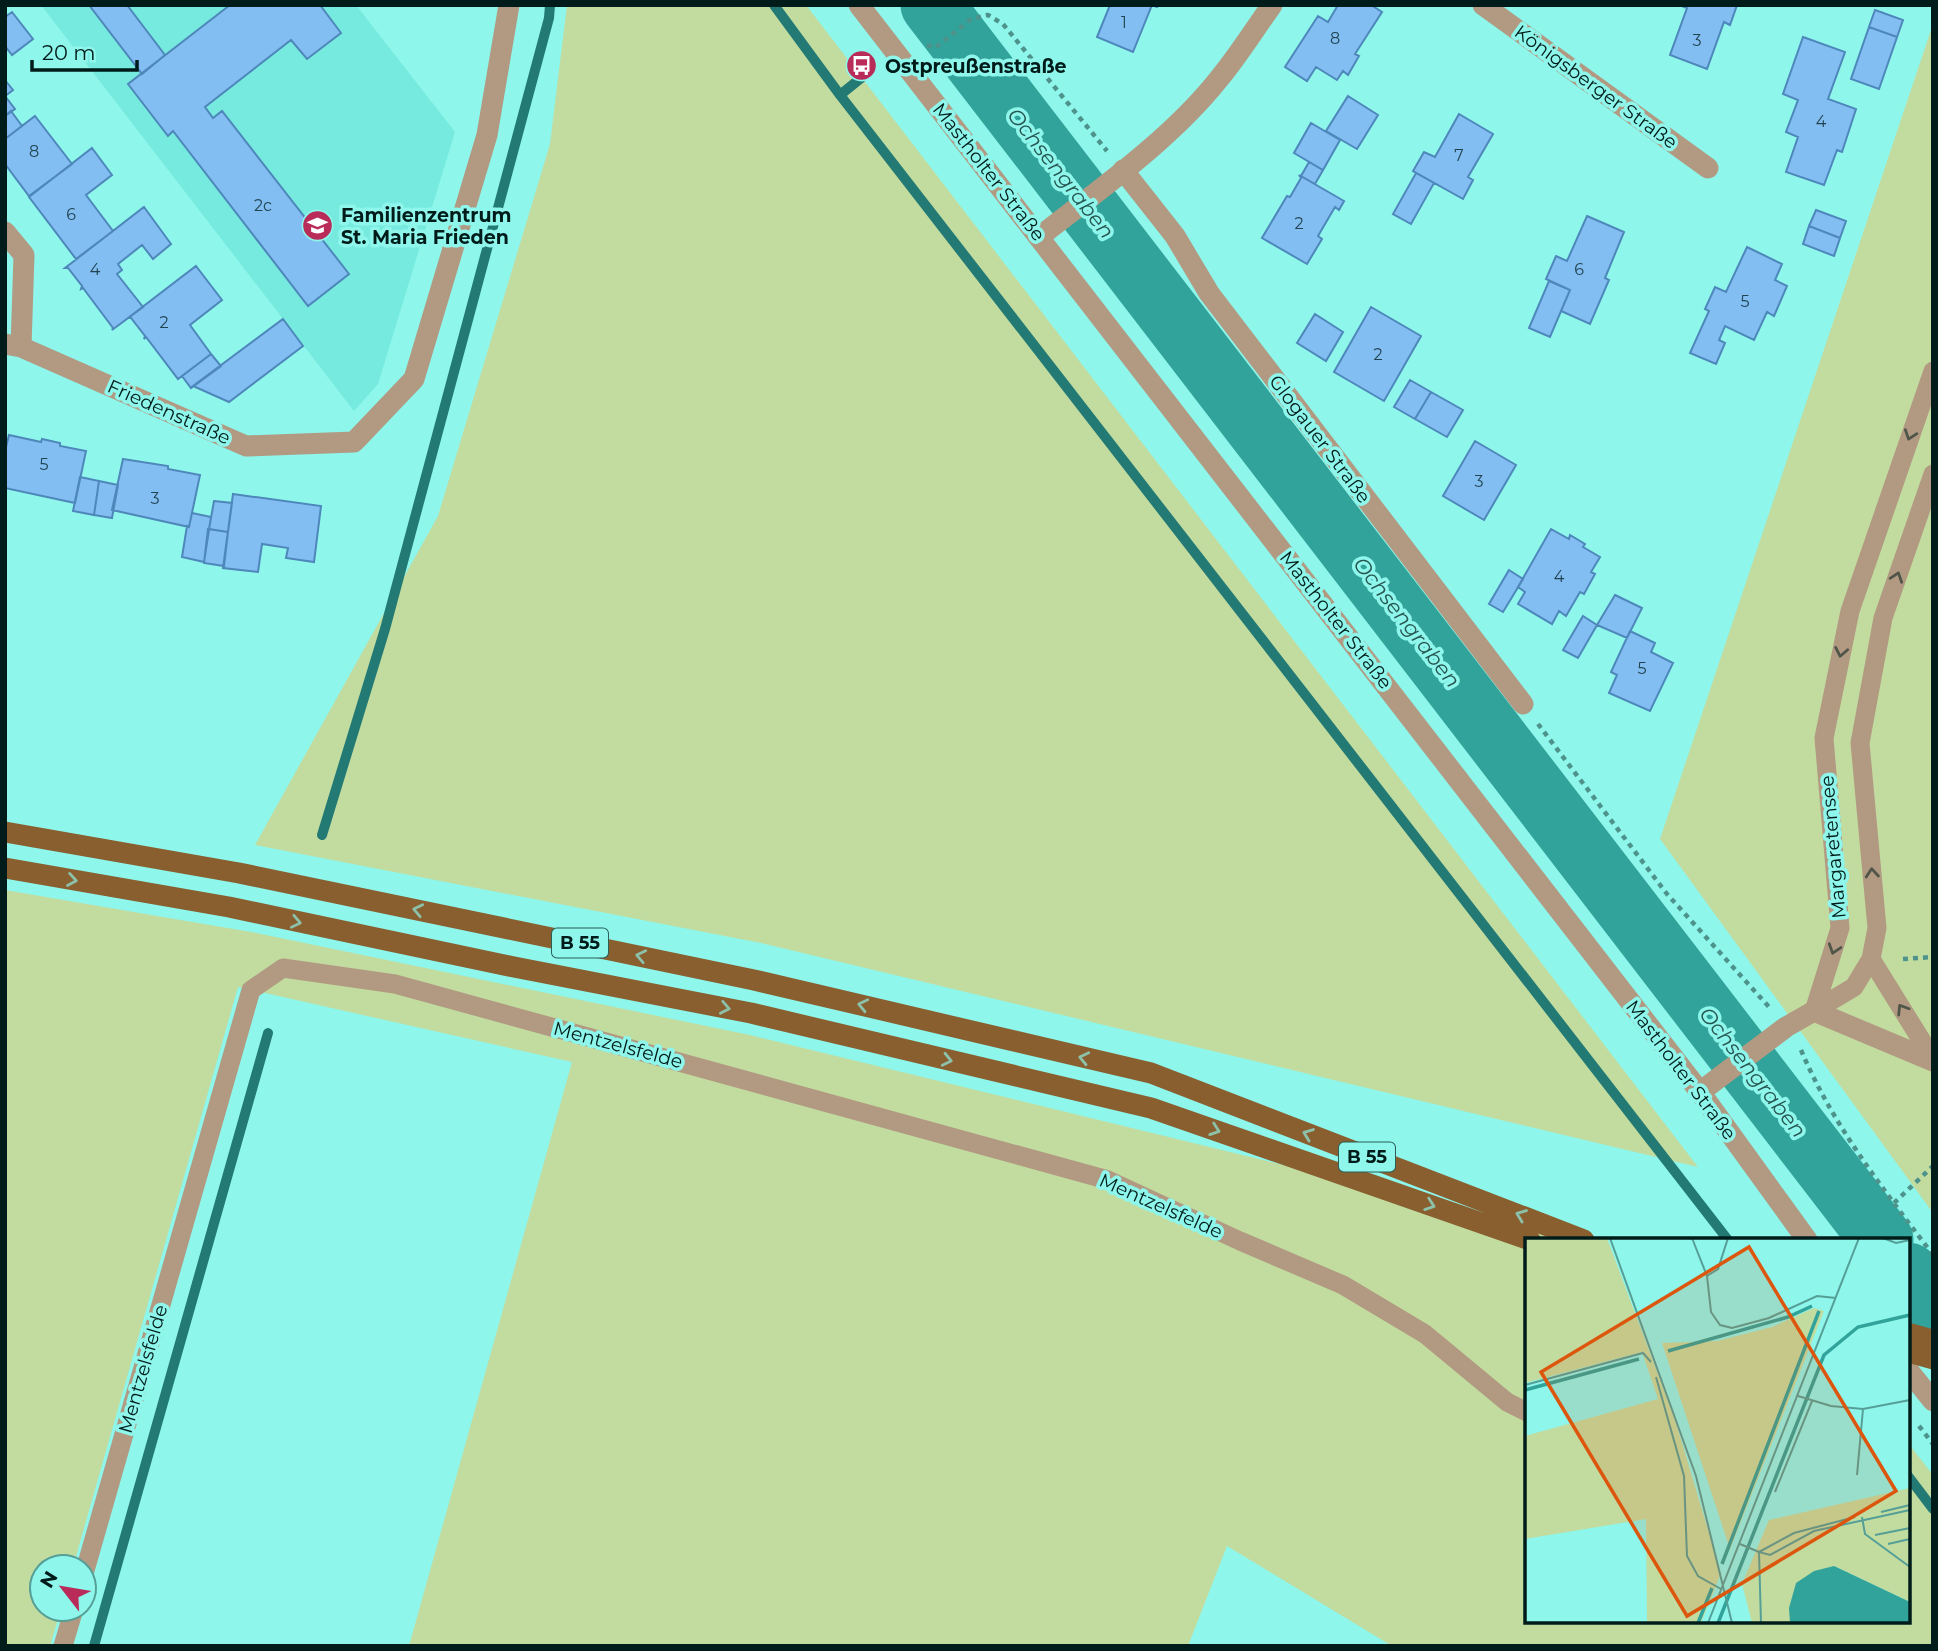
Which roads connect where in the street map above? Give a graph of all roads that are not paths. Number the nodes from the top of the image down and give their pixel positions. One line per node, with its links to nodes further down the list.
1 (509, 5): 9 (street, Friedenstraße)
2 (859, 5): 8 (street, Mastholter Straße)
3 (1272, 5): 6 (street)
4 (1483, 5): 5 (street, Königsberger Straße)
5 (1708, 168)
6 (1118, 174): 8 (street); 12 (street, Glogauer Straße)
7 (5, 232): 9 (street, Friedenstraße)
8 (1039, 237): 18 (street, Mastholter Straße)
9 (13, 346)
10 (1933, 371): 16 (lane, Margaretensee, one-way to 16)
11 (1933, 474): 15 (lane, Margaretensee, one-way to 11)
12 (1523, 704)
13 (5, 832): 20 (main road, B 55, one-way to 13)
14 (5, 869): 19 (main road, B 55, one-way to 19)
15 (1871, 959): 16 (lane, Margaretensee); 17 (lane, one-way to 15)
16 (1814, 1011): 17 (street); 18 (street)
17 (1933, 1060)
18 (1707, 1086): 21 (street, Mastholter Straße)
19 (1525, 1238)
20 (1579, 1238)
21 (1806, 1238)
22 (1910, 1334): 23 (main road)
23 (1933, 1340)
24 (1910, 1353): 25 (main road)
25 (1933, 1359)
26 (1910, 1372): 27 (street)
27 (1933, 1401)
28 (1525, 1411): 29 (lane, Mentzelsfelde)
29 (90, 1553)
30 (70, 1623): 31 (lane)
31 (63, 1646)

